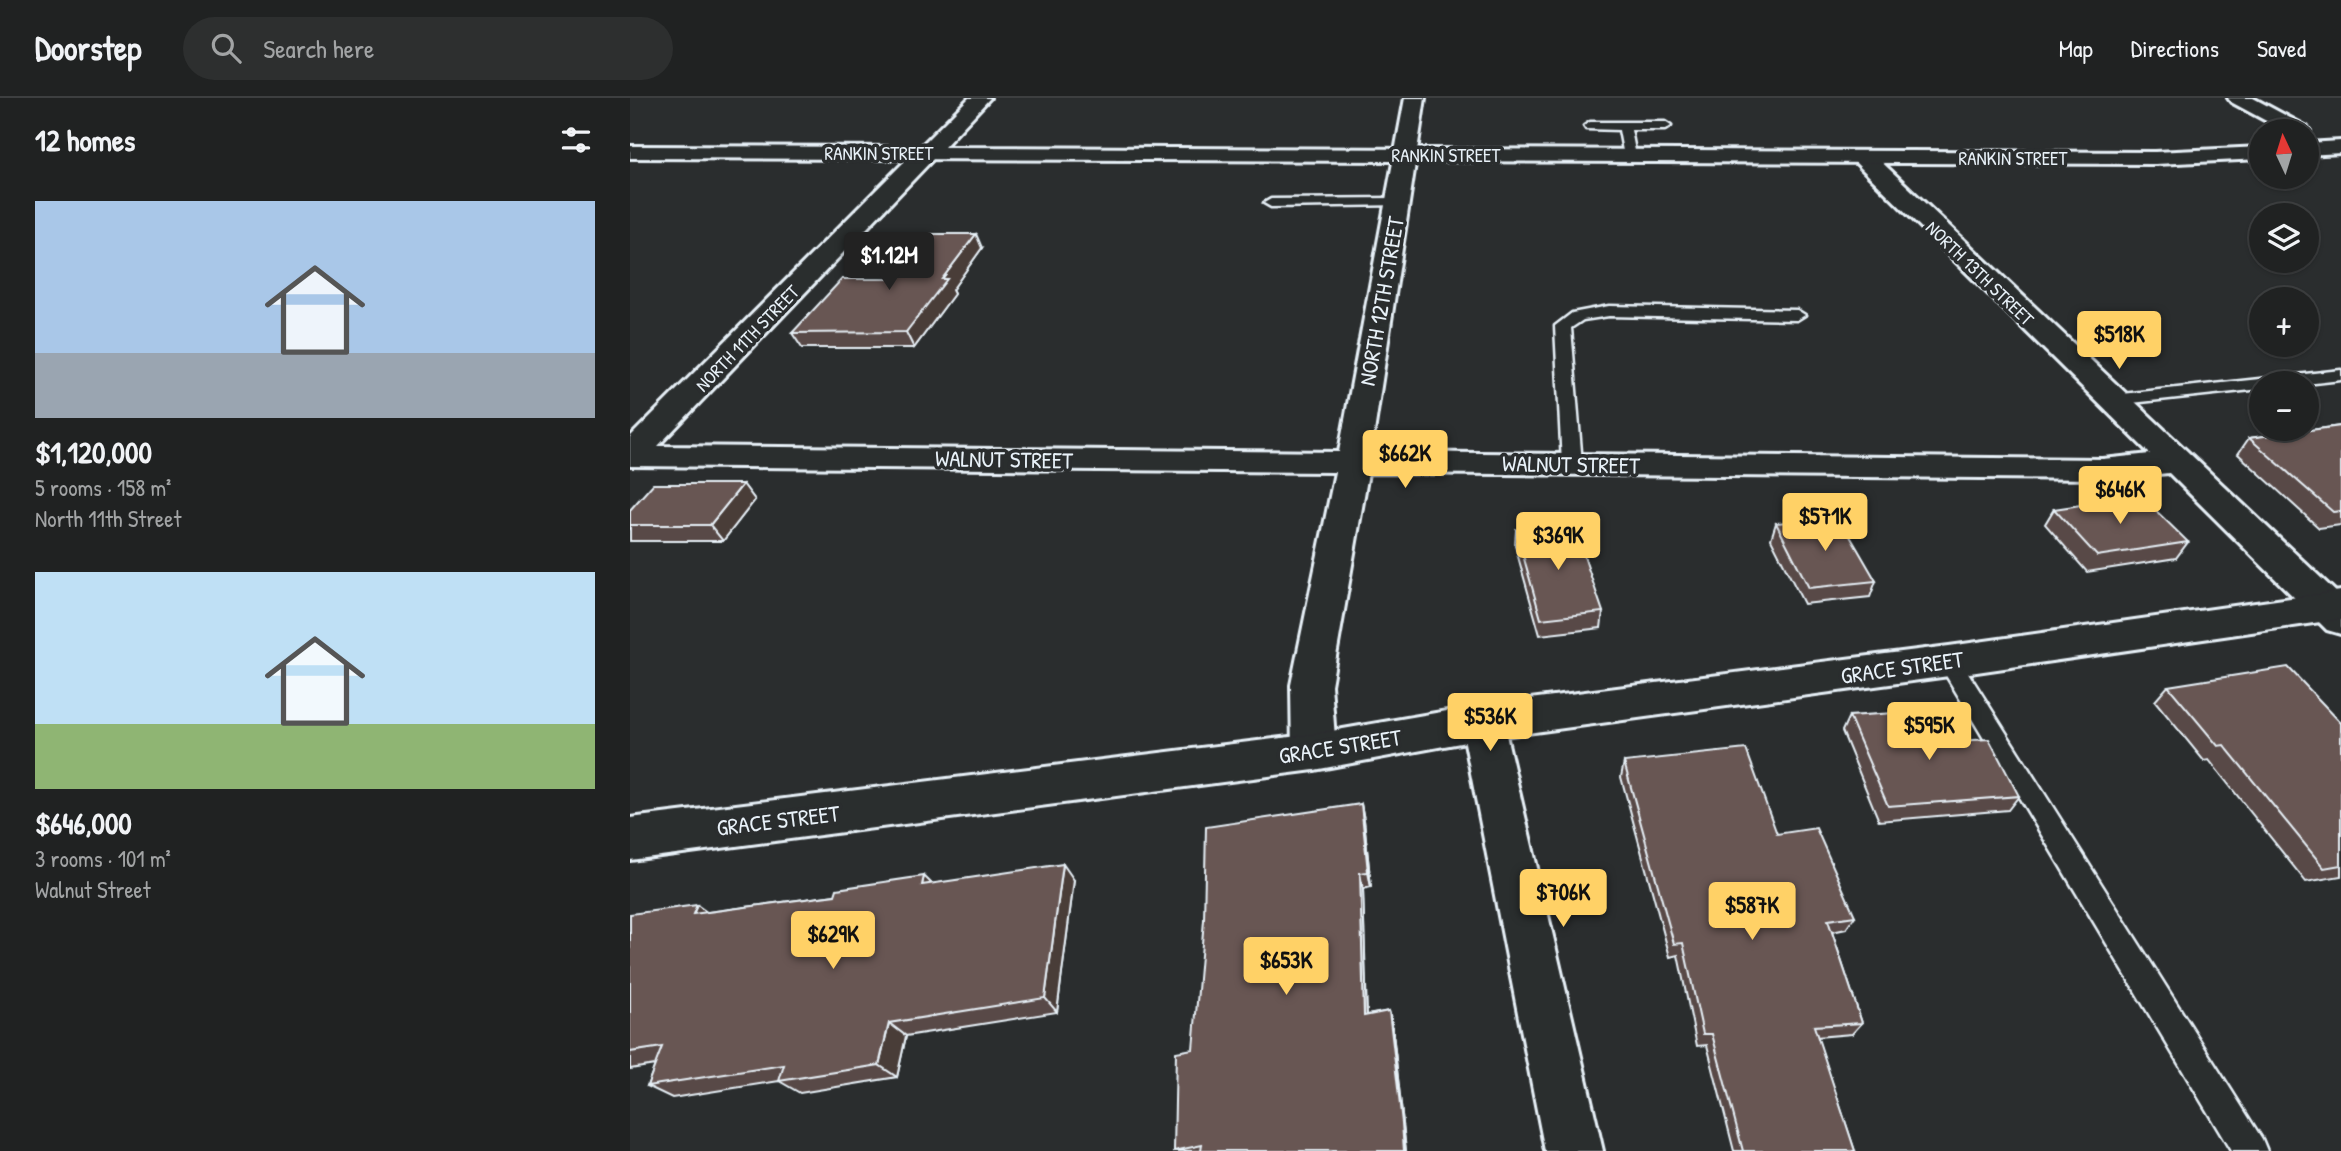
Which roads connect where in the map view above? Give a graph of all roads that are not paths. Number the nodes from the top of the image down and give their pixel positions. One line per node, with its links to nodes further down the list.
1 (979, 98): 12 (street, NORTH 11TH STREET)
2 (1415, 98): 14 (street, NORTH 12TH STREET)
3 (2238, 98): 4 (street)
4 (2277, 119)
5 (1590, 126): 6 (lane)
6 (1624, 126): 7 (lane); 15 (lane)
7 (1665, 126)
8 (2319, 141): 10 (street)
9 (2319, 149): 10 (street)
10 (2338, 149)
11 (630, 152): 12 (street, RANKIN STREET)
12 (926, 153): 14 (street, RANKIN STREET); 24 (street, NORTH 11TH STREET)
13 (2249, 154): 16 (street, RANKIN STREET)
14 (1406, 155): 15 (street, RANKIN STREET); 17 (street, NORTH 12TH STREET)
15 (1630, 156): 16 (street, RANKIN STREET)
16 (1863, 157): 23 (street, NORTH 13TH STREET)
17 (1398, 202): 18 (lane); 26 (street, NORTH 12TH STREET)
18 (1271, 203)
19 (1797, 315): 27 (lane)
20 (2341, 375): 21 (lane)
21 (2319, 377)
22 (2249, 385): 23 (lane)
23 (2113, 400): 25 (street, NORTH 13TH STREET)
24 (630, 456): 26 (street, WALNUT STREET)
25 (2176, 462): 27 (street, WALNUT STREET); 28 (street, NORTH 13TH STREET)
26 (1353, 463): 27 (street, WALNUT STREET); 31 (street, NORTH 12TH STREET)
27 (1572, 464)
28 (2336, 610): 29 (street, GRACE STREET)
29 (1949, 661): 30 (street, GRACE STREET); 34 (lane)
30 (1482, 722): 31 (street, GRACE STREET); 33 (street)
31 (1314, 751): 32 (street, GRACE STREET)
32 (630, 839)
33 (1574, 1151)
34 (2250, 1151)

